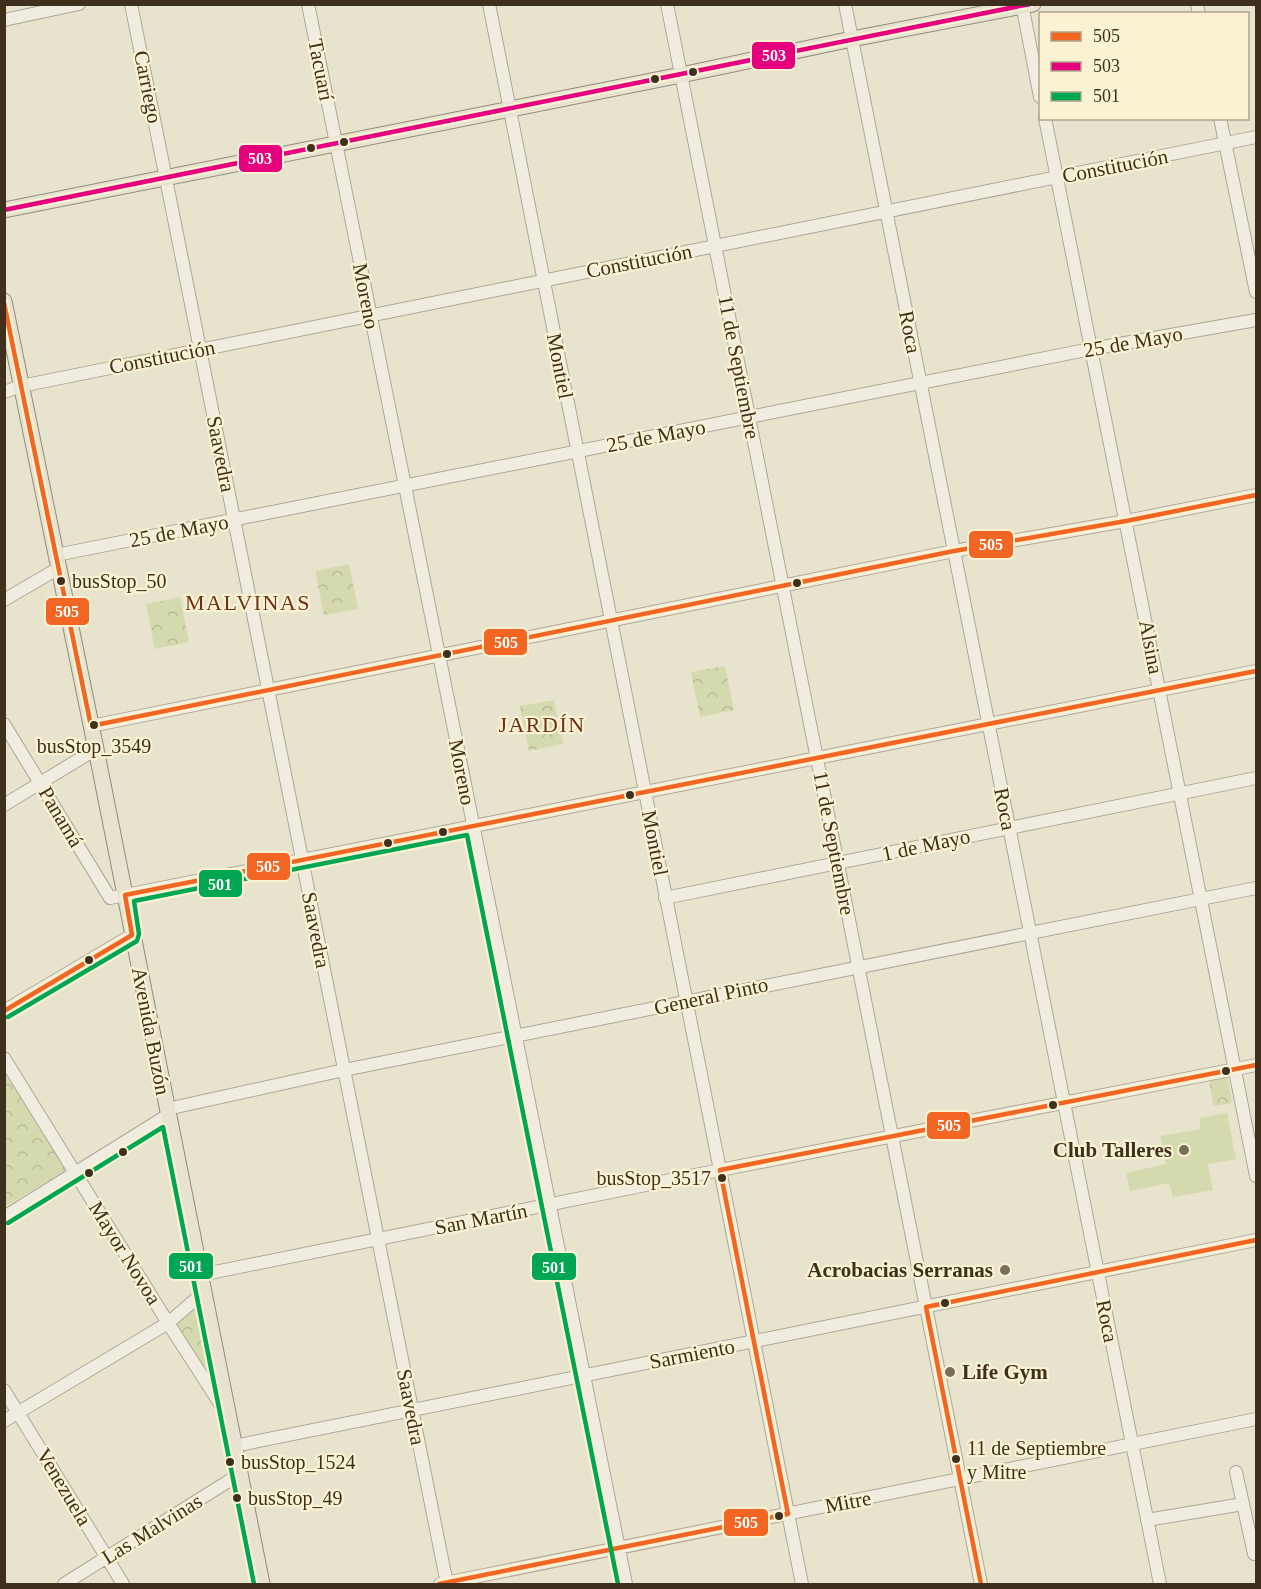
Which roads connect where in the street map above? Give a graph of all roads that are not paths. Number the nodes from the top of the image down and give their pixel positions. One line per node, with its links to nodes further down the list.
1 (79, 4): 9 (street)
2 (131, 4): 19 (street, Carriego)
3 (308, 4): 17 (street, Tacuarí)
4 (489, 4): 13 (street, Montiel)
5 (667, 4): 11 (street, 11 de Septiembre)
6 (845, 4): 10 (street, Roca)
7 (991, 4): 10 (main road)
8 (1026, 5): 10 (main road); 12 (street)
9 (4, 20)
10 (851, 36): 11 (main road); 23 (street, Roca)
11 (680, 71): 13 (main road); 24 (street, 11 de Septiembre)
12 (1039, 85)
13 (508, 105): 17 (main road); 25 (street, Montiel)
14 (1045, 120): 20 (street, Alsina)
15 (1220, 120): 18 (street)
16 (1257, 137): 18 (street, Constitución)
17 (334, 140): 19 (main road); 28 (street, Moreno)
18 (1225, 144): 20 (street, Constitución); 26 (street)
19 (165, 173): 21 (main road); 22 (main road); 31 (street, Saavedra)
20 (1056, 177): 23 (street, Constitución); 30 (street, Alsina)
21 (4, 201)
22 (4, 210)
23 (886, 212): 24 (street, Constitución); 32 (street, Roca)
24 (715, 246): 25 (street, Constitución); 34 (street, 11 de Septiembre)
25 (543, 281): 28 (street, Constitución); 35 (street, Montiel)
26 (1257, 292)
27 (4, 301): 33 (main road, Avenida Buzón)
28 (370, 316): 31 (street, Constitución); 36 (street, Moreno)
29 (1257, 320): 30 (street, 25 de Mayo)
30 (1091, 349): 32 (street, 25 de Mayo); 39 (street, Alsina)
31 (200, 350): 33 (street, Constitución); 38 (street, Saavedra)
32 (920, 383): 34 (street, 25 de Mayo); 40 (street, Roca)
33 (9, 389): 41 (main road, Avenida Buzón)
34 (749, 417): 35 (street, 25 de Mayo); 42 (street, 11 de Septiembre)
35 (577, 452): 36 (street, 25 de Mayo); 44 (street, Montiel)
36 (404, 486): 38 (street, 25 de Mayo); 45 (street, Moreno)
37 (1257, 495): 39 (street)
38 (234, 520): 41 (street, 25 de Mayo); 47 (street, Saavedra)
39 (1126, 521): 40 (street); 48 (street, Alsina)
40 (954, 551): 42 (street); 50 (street, Roca)
41 (57, 562): 43 (street, 25 de Mayo); 51 (main road, Avenida Buzón)
42 (783, 586): 44 (street); 53 (street, 11 de Septiembre)
43 (4, 600)
44 (610, 620): 45 (street); 56 (street, Montiel)
45 (438, 655): 47 (street); 59 (street, Moreno)
46 (1257, 671): 48 (street)
47 (268, 689): 51 (street); 61 (street, Saavedra)
48 (1159, 690): 50 (street); 57 (street, Alsina)
49 (4, 724): 55 (street, Panamá)
50 (988, 724): 53 (street); 60 (street, Roca)
51 (91, 726): 52 (main road, Avenida Buzón)
52 (96, 749): 55 (street); 64 (main road, Avenida Buzón)
53 (817, 758): 56 (street); 62 (street, 11 de Septiembre)
54 (1257, 778): 57 (street, 1 de Mayo)
55 (41, 783): 58 (street); 64 (street, Panamá)
56 (645, 792): 59 (street); 65 (street, Montiel)
57 (1180, 794): 60 (street, 1 de Mayo); 66 (street, Alsina)
58 (4, 805)
59 (473, 826): 61 (street); 72 (street, Moreno)
60 (1009, 828): 62 (street, 1 de Mayo); 67 (street, Roca)
61 (302, 860): 64 (street); 76 (street, Saavedra)
62 (838, 863): 65 (street, 1 de Mayo); 69 (street, 11 de Septiembre)
63 (1257, 888): 66 (street, General Pinto)
64 (124, 895): 68 (main road, Avenida Buzón)
65 (665, 898): 70 (street, Montiel)
66 (1200, 899): 67 (street, General Pinto); 75 (street, Alsina)
67 (1030, 933): 69 (street, General Pinto); 77 (street, Roca)
68 (132, 935): 71 (street); 78 (main road, Avenida Buzón)
69 (859, 966): 70 (street, General Pinto); 79 (street, 11 de Septiembre)
70 (687, 1002): 72 (street, General Pinto); 80 (street, Montiel)
71 (4, 1011)
72 (514, 1036): 76 (street, General Pinto); 83 (street, Moreno)
73 (4, 1058): 81 (street, Mayor Novoa)
74 (1257, 1065): 75 (street, San Martín)
75 (1236, 1069): 77 (street, San Martín); 82 (street, Alsina)
76 (344, 1070): 78 (street, General Pinto); 85 (street, Saavedra)
77 (1065, 1103): 79 (street, San Martín); 87 (street, Roca)
78 (167, 1112): 81 (street, General Pinto); 88 (main road, Avenida Buzón)
79 (892, 1137): 80 (street, San Martín); 90 (street, 11 de Septiembre)
80 (720, 1170): 83 (street, San Martín); 92 (street, Montiel)
81 (75, 1173): 84 (street, General Pinto); 91 (street, Mayor Novoa)
82 (1257, 1176)
83 (549, 1205): 85 (street, San Martín); 93 (street, Moreno)
84 (4, 1217)
85 (378, 1239): 88 (street, San Martín); 95 (street, Saavedra)
86 (1257, 1240): 87 (street, Sarmiento)
87 (1097, 1272): 90 (street, Sarmiento); 100 (street, Roca)
88 (200, 1275): 89 (main road, Avenida Buzón)
89 (203, 1293): 91 (street); 97 (main road, Avenida Buzón)
90 (926, 1306): 92 (street, Sarmiento); 104 (street, 11 de Septiembre)
91 (168, 1323): 96 (street); 97 (street, Mayor Novoa)
92 (753, 1341): 93 (street, Sarmiento); 106 (street, Montiel)
93 (584, 1376): 95 (street, Sarmiento); 108 (street, Moreno)
94 (4, 1390): 96 (street, Venezuela)
95 (412, 1410): 101 (street, Sarmiento); 114 (street, Saavedra)
96 (18, 1413): 99 (street); 110 (street, Venezuela)
97 (228, 1417): 101 (main road, Avenida Buzón)
98 (1257, 1419): 100 (street, Mitre)
99 (4, 1421)
100 (1132, 1444): 104 (street, Mitre); 107 (street, Roca)
101 (234, 1446): 103 (main road, Avenida Buzón)
102 (1236, 1472): 105 (street)
103 (240, 1474): 110 (street, Las Malvinas); 113 (main road, Avenida Buzón)
104 (960, 1479): 106 (street, Mitre); 117 (street, 11 de Septiembre)
105 (1244, 1504): 107 (street); 109 (street)
106 (788, 1514): 108 (street, Mitre); 116 (street, Montiel)
107 (1147, 1520): 118 (street, Roca)
108 (618, 1548): 114 (street, Mitre); 115 (street, Moreno)
109 (1254, 1554)
110 (107, 1558): 111 (street, Las Malvinas); 112 (street, Venezuela)
111 (64, 1584)
112 (123, 1584)
113 (262, 1584)
114 (444, 1584)
115 (626, 1584)
116 (802, 1584)
117 (981, 1584)
118 (1160, 1584)

